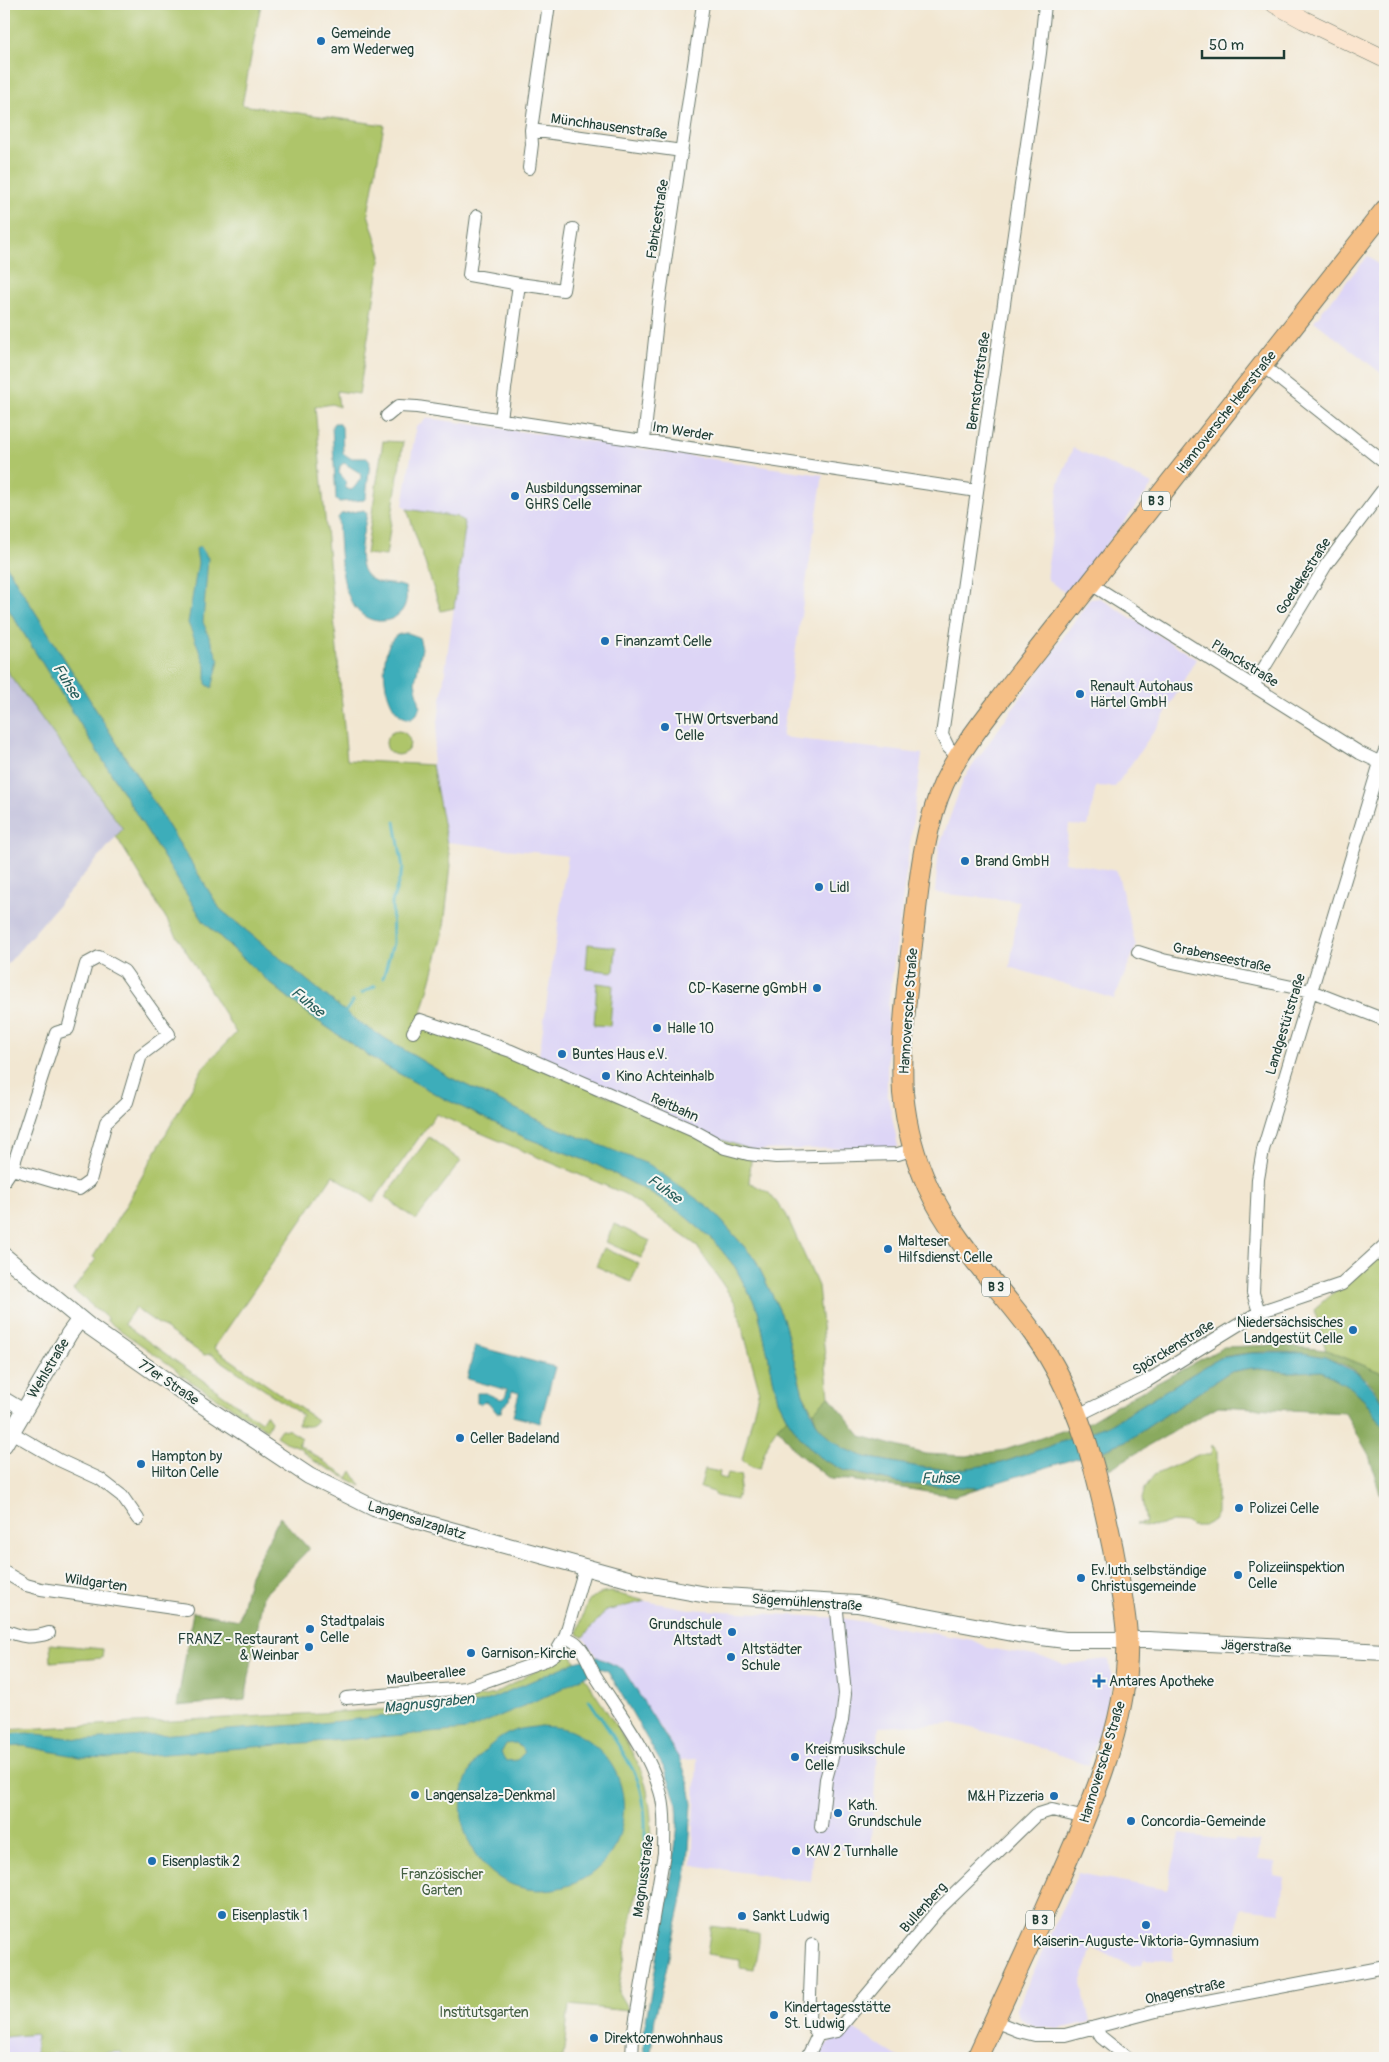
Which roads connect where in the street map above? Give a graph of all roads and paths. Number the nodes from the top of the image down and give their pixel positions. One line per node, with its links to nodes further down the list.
1 (549, 4): 6 (street, Münchhausenstraße)
2 (703, 4): 7 (street, Fabricestraße)
3 (1045, 4): 19 (street, Bernstorffstraße)
4 (1275, 4): 5 (main road)
5 (1385, 59)
6 (531, 130): 7 (street, Münchhausenstraße); 8 (street, Münchhausenstraße)
7 (682, 152): 16 (street, Fabricestraße)
8 (529, 168)
9 (1385, 210): 13 (main road, Hannoversche Heerstraße / B 3)
10 (477, 216): 12 (street)
11 (573, 229): 12 (street)
12 (519, 284): 15 (street)
13 (1263, 366): 17 (street); 20 (main road, Hannoversche Heerstraße / B 3)
14 (388, 416): 15 (street, Im Werder)
15 (500, 419): 16 (street, Im Werder)
16 (644, 440): 19 (street, Im Werder)
17 (1385, 463)
18 (1385, 487): 21 (street, Goedekestraße)
19 (977, 491): 23 (street, Bernstorffstraße)
20 (1091, 584): 21 (street, Planckstraße); 23 (main road, Hannoversche Heerstraße / B 3)
21 (1253, 686): 24 (street, Planckstraße)
22 (1385, 751): 24 (street, Landgestütstraße)
23 (958, 757): 29 (main road, Hannoversche Straße / B 3)
24 (1382, 764): 26 (street, Landgestütstraße)
25 (1138, 952): 26 (street, Grabenseestraße)
26 (1311, 991): 27 (street, Grabenseestraße); 34 (street, Landgestütstraße)
27 (1385, 1020)
28 (413, 1032): 29 (street, Reitbahn)
29 (914, 1150): 38 (main road, Hannoversche Straße / B 3)
30 (12, 1170): 30 (street); 31 (street)
31 (4, 1181)
32 (1385, 1245): 34 (street, Spörckenstraße)
33 (4, 1256): 35 (street, 77er Straße)
34 (1259, 1312): 38 (street, Spörckenstraße)
35 (80, 1319): 37 (street, Wehlstraße); 40 (street, 77er Straße)
36 (4, 1398): 37 (street)
37 (24, 1410): 39 (street, Wehlstraße)
38 (1079, 1419): 49 (main road, Hannoversche Straße / B 3)
39 (8, 1438): 41 (street)
40 (345, 1495): 42 (street, Langensalzaplatz)
41 (138, 1519)
42 (491, 1542): 43 (street, Sägemühlenstraße)
43 (585, 1568): 45 (street, Sägemühlenstraße); 50 (street)
44 (4, 1572): 46 (street, Wildgarten)
45 (836, 1601): 49 (street, Sägemühlenstraße); 54 (street)
46 (187, 1610)
47 (4, 1630): 48 (street)
48 (49, 1633)
49 (1127, 1641): 51 (street, Jägerstraße); 53 (main road, Hannoversche Straße / B 3)
50 (563, 1642): 52 (street, Maulbeerallee); 60 (street, Magnusstraße)
51 (1385, 1652)
52 (346, 1698)
53 (1085, 1818): 57 (main road, Hannoversche Straße / B 3); 59 (street, Bullenberg)
54 (821, 1827)
55 (812, 1945): 59 (street)
56 (1385, 1967): 58 (street, Ohagenstraße)
57 (994, 2021): 58 (street, Ohagenstraße); 62 (main road, Hannoversche Straße / B 3)
58 (1095, 2027): 63 (street)
59 (818, 2035): 61 (street)
60 (632, 2058)
61 (807, 2058)
62 (977, 2058)
63 (1128, 2058)

